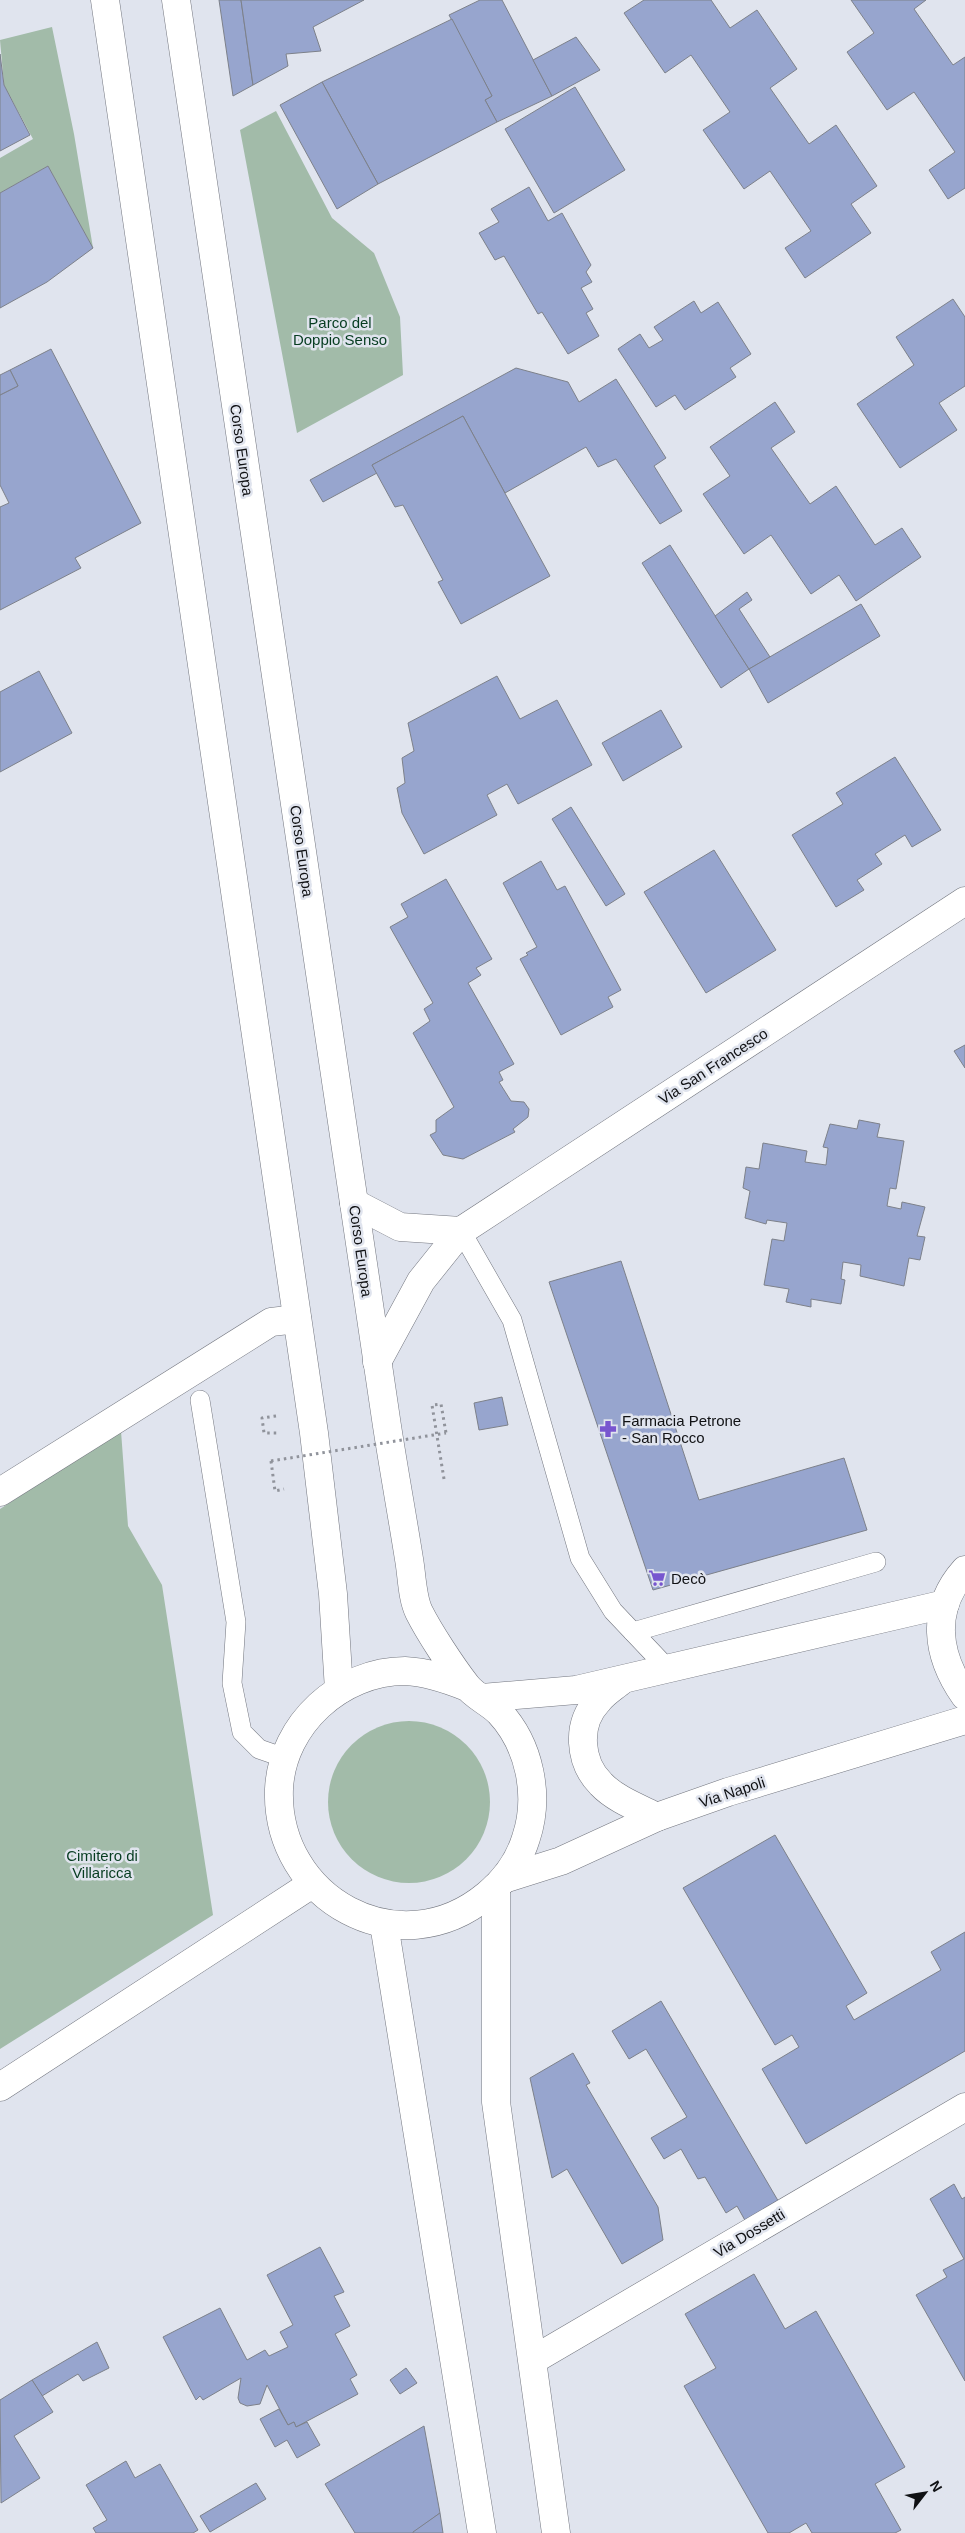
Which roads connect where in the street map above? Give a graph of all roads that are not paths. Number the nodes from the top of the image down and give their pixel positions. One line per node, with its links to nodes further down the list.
1 (105, 0): 6 (main road)
2 (176, 0): 4 (main road, Corso Europa)
3 (965, 901): 5 (main road, Via San Francesco)
4 (354, 1203): 5 (main road); 7 (main road, Corso Europa)
5 (461, 1230): 7 (main road, Via San Francesco); 13 (lane)
6 (297, 1319): 9 (main road); 16 (main road)
7 (377, 1362): 17 (main road, Corso Europa)
8 (200, 1400): 20 (lane)
9 (0, 1492)
10 (876, 1562): 13 (lane)
11 (965, 1570): 12 (main road)
12 (945, 1604): 14 (main road); 18 (main road)
13 (633, 1632): 14 (lane)
14 (666, 1668): 15 (main road)
15 (624, 1678): 17 (main road); 21 (main road)
16 (340, 1690): 17 (main road); 20 (main road)
17 (475, 1692): 22 (main road)
18 (965, 1696)
19 (965, 1720): 21 (main road, Via Napoli)
20 (285, 1758): 23 (main road)
21 (657, 1818): 22 (main road, Via Napoli)
22 (500, 1883): 24 (main road); 27 (main road)
23 (312, 1884): 24 (main road); 25 (main road)
24 (384, 1924): 28 (main road)
25 (0, 2087)
26 (965, 2107): 27 (main road, Via Dossetti)
27 (534, 2360): 29 (main road)
28 (482, 2533)
29 (556, 2533)

